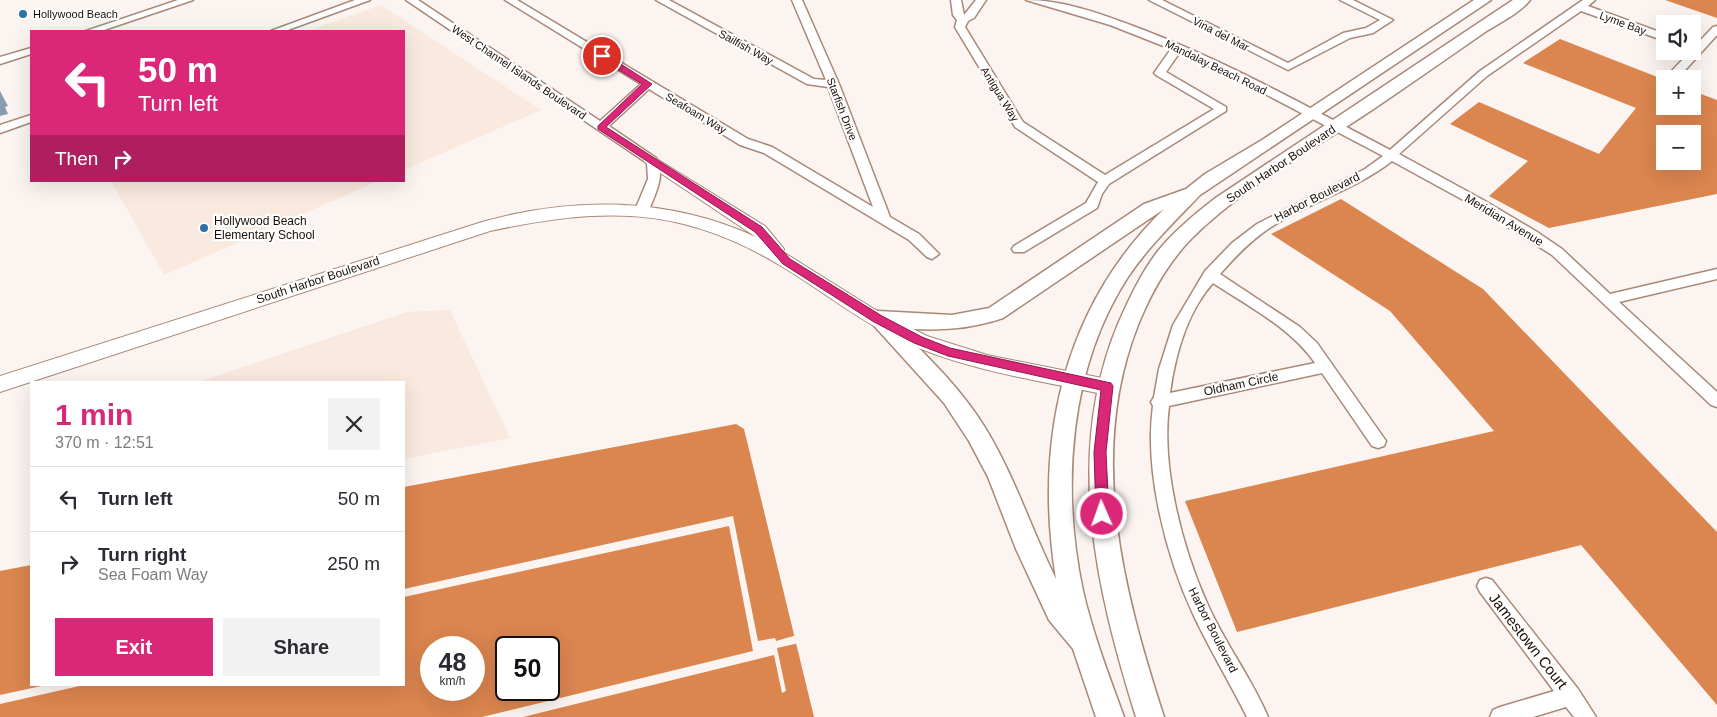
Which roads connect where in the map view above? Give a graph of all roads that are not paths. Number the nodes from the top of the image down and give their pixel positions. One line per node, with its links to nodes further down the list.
1 (188, 0): 18 (street)
2 (365, 0): 19 (street)
3 (411, 0): 33 (street, West Channel Islands Boulevard)
4 (510, 0): 27 (street, Seafoam Way)
5 (661, 0): 28 (street, Sailfish Way)
6 (797, 0): 28 (street, Starfish Drive)
7 (981, 0): 16 (street)
8 (1031, 0): 14 (street, Mandalay Beach Road)
9 (1154, 0): 10 (street, Vina del Mar)
10 (1345, 0)
11 (1484, 0): 29 (main road, South Harbor Boulevard)
12 (1523, 0): 31 (main road, South Harbor Boulevard)
13 (1590, 0): 15 (street, Harbor Boulevard)
14 (1072, 4): 22 (street, Mandalay Beach Road)
15 (1580, 7): 20 (street, Lyme Bay); 34 (street, Harbor Boulevard)
16 (959, 9): 36 (street, Antigua Way)
17 (1717, 29): 21 (street)
18 (94, 30)
19 (279, 30)
20 (1656, 35)
21 (1701, 44)
22 (1178, 47): 29 (street, Mandalay Beach Road); 36 (street)
23 (30, 51): 25 (street)
24 (1687, 60): 26 (street)
25 (0, 61)
26 (1678, 70)
27 (648, 84): 33 (street); 39 (street, Seafoam Way)
28 (833, 84): 39 (street, Starfish Drive)
29 (1312, 113): 31 (street, Meridian Avenue); 37 (main road, South Harbor Boulevard)
30 (30, 118): 32 (street)
31 (1337, 126): 34 (street, Meridian Avenue); 50 (main road, South Harbor Boulevard)
32 (0, 128)
33 (601, 128): 35 (street, West Channel Islands Boulevard)
34 (1390, 155): 43 (street, Harbor Boulevard); 45 (street, Meridian Avenue)
35 (652, 161): 38 (street); 42 (street, West Channel Islands Boulevard)
36 (1105, 181): 40 (street)
37 (1196, 189): 46 (main road); 48 (main road, South Harbor Boulevard)
38 (642, 210): 42 (street, West Channel Islands Boulevard); 49 (street, South Harbor Boulevard)
39 (884, 219): 41 (street, Seafoam Way)
40 (1019, 249)
41 (932, 254)
42 (786, 262): 46 (street, West Channel Islands Boulevard)
43 (1210, 274): 47 (street); 52 (street, Harbor Boulevard)
44 (1717, 274): 45 (street)
45 (1609, 299): 51 (street, Meridian Avenue)
46 (878, 319): 48 (street, West Channel Islands Boulevard); 55 (main road)
47 (1324, 367): 52 (street, Oldham Circle); 53 (street)
48 (1072, 380): 50 (street, West Channel Islands Boulevard); 55 (main road)
49 (0, 384)
50 (1107, 386): 58 (main road)
51 (1717, 401)
52 (1159, 402): 59 (street, Harbor Boulevard)
53 (1378, 441)
54 (1486, 586): 56 (street, Jamestown Court)
55 (1085, 648): 57 (main road)
56 (1571, 696): 60 (street, Jamestown Court); 61 (street, Jamestown Court)
57 (1110, 717)
58 (1150, 717)
59 (1258, 717)
60 (1500, 717)
61 (1586, 717)

